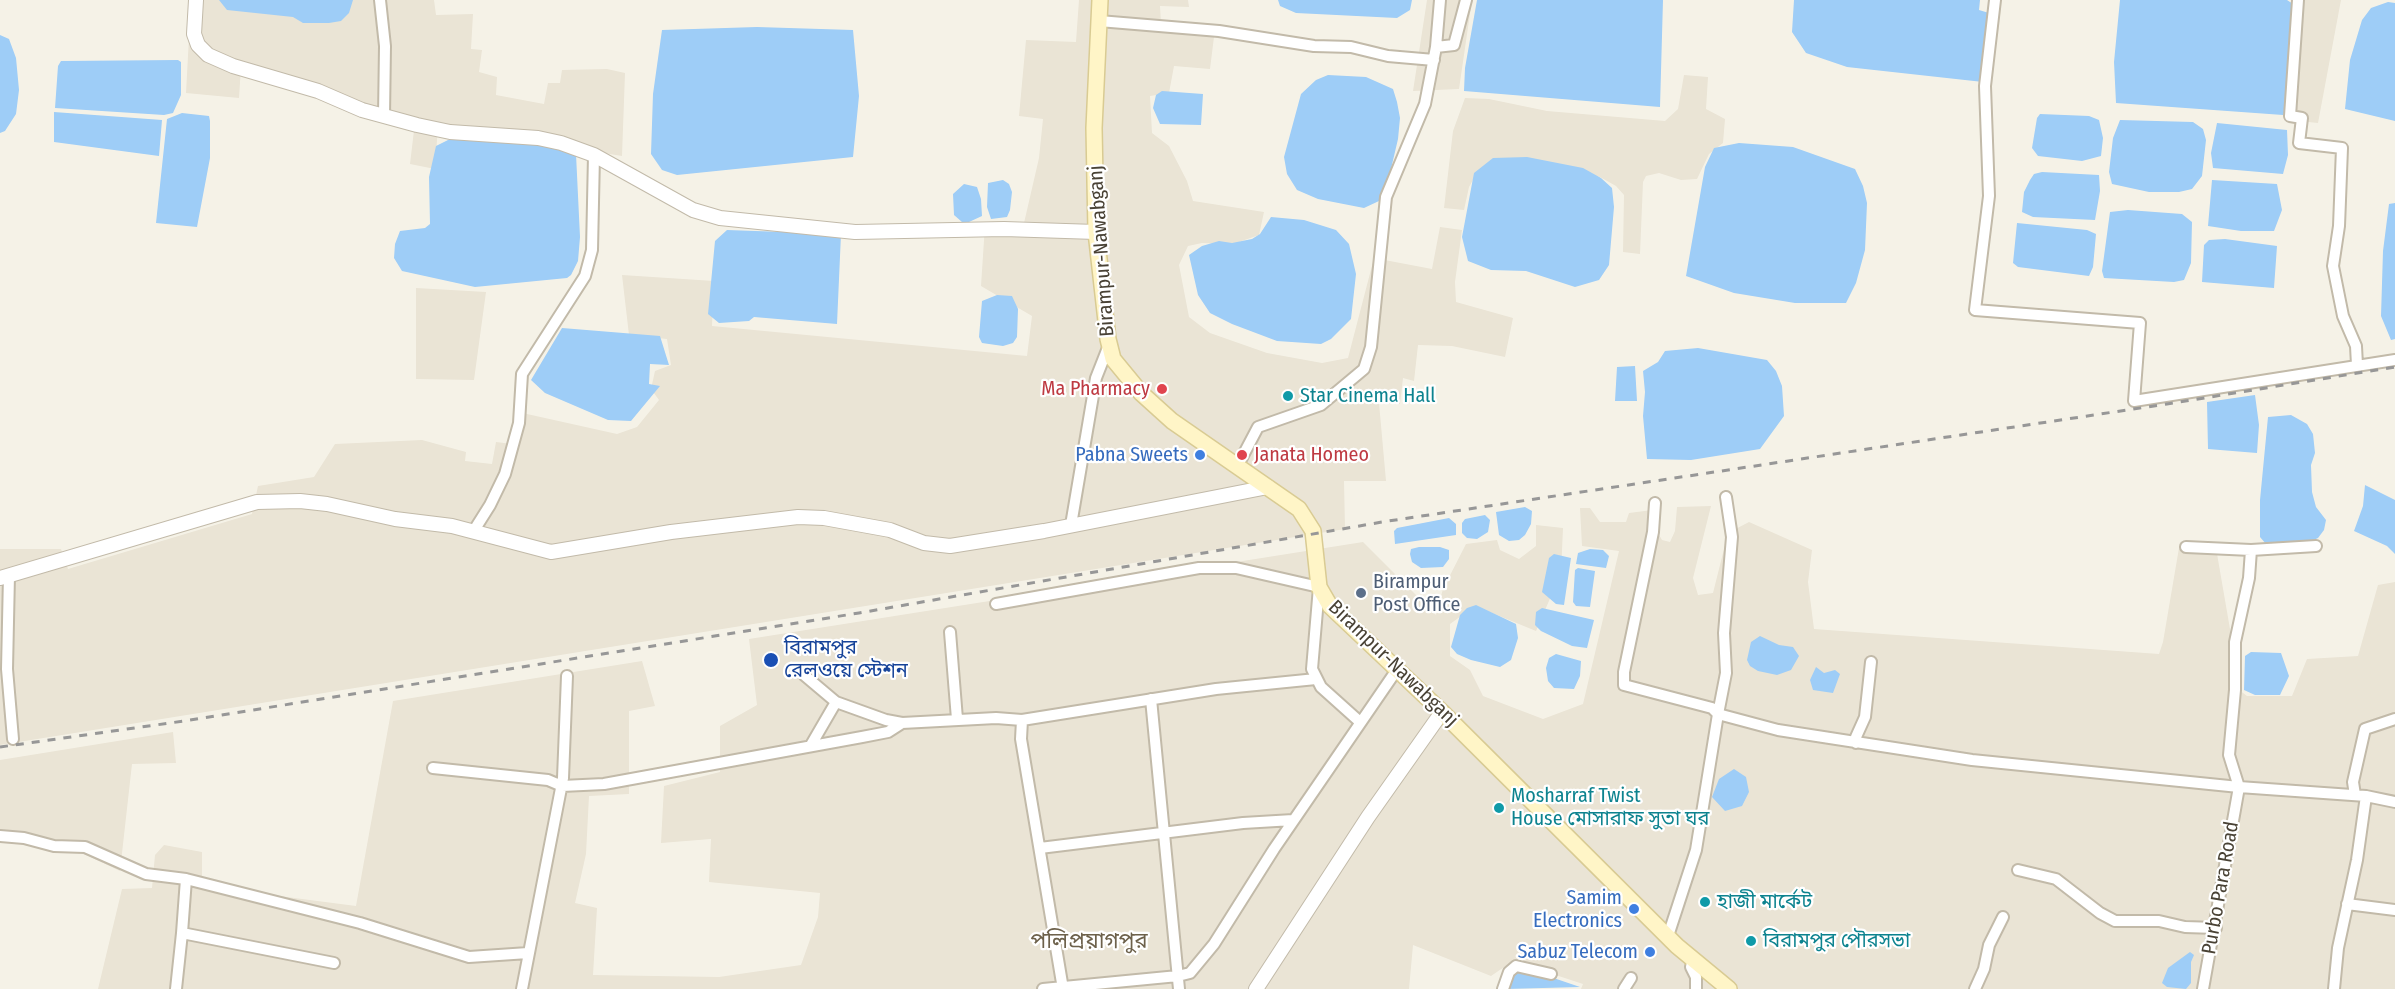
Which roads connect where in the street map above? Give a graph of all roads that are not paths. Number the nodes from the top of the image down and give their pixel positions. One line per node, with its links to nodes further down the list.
1 (196, 0): 11 (street)
2 (380, 0): 11 (street)
3 (1100, 0): 8 (main road, Birampur-Nawabganj)
4 (1440, 0): 9 (street)
5 (1466, 0): 9 (street)
6 (1995, 0): 16 (street)
7 (2298, 0): 16 (street)
8 (1099, 21): 10 (street); 13 (main road, Birampur-Nawabganj)
9 (1436, 47): 10 (street)
10 (1434, 60): 17 (street)
11 (384, 116): 12 (street)
12 (594, 155): 13 (street); 22 (street)
13 (1096, 232): 14 (main road, Birampur-Nawabganj)
14 (1109, 345): 17 (main road, Birampur-Nawabganj); 21 (street)
15 (2395, 360): 16 (street)
16 (2357, 365)
17 (1238, 465): 18 (main road, Birampur-Nawabganj)
18 (1268, 487): 21 (street); 27 (main road, Birampur-Nawabganj)
19 (1726, 497): 38 (street)
20 (1655, 503): 38 (street)
21 (1071, 525): 22 (street)
22 (473, 532): 26 (street)
23 (2316, 546): 25 (street)
24 (2186, 547): 25 (street)
25 (2251, 550): 49 (street)
26 (4, 576): 44 (street)
27 (1319, 586): 28 (street); 31 (main road, Birampur-Nawabganj); 34 (street)
28 (996, 604)
29 (950, 632): 39 (street)
30 (1871, 662): 45 (street)
31 (1396, 671): 37 (main road, Birampur-Nawabganj); 42 (street)
32 (804, 675): 36 (street)
33 (567, 676): 48 (street)
34 (1316, 679): 35 (street); 42 (street)
35 (1150, 699): 41 (street); 53 (street)
36 (836, 702): 43 (street); 46 (street)
37 (1442, 712): 63 (main road, Birampur-Nawabganj); 75 (street)
38 (1718, 714): 45 (street); 63 (street)
39 (957, 719): 41 (street); 43 (street)
40 (2395, 719): 50 (street)
41 (1022, 720): 55 (street)
42 (1360, 722): 52 (street)
43 (902, 723): 46 (street)
44 (13, 739)
45 (1856, 742): 49 (street)
46 (811, 745): 48 (street)
47 (433, 768): 48 (street)
48 (562, 786): 64 (street)
49 (2239, 787): 50 (street); 61 (street, Purbo Para Road)
50 (2360, 796): 51 (street); 58 (street)
51 (2395, 802)
52 (1293, 820): 53 (street); 68 (street)
53 (1163, 834): 55 (street); 68 (street)
54 (0, 836): 57 (street)
55 (1040, 848): 70 (street)
56 (2018, 870): 61 (street)
57 (186, 879): 62 (street); 64 (street)
58 (2346, 904): 59 (street); 82 (street)
59 (2395, 909)
60 (2003, 917): 80 (street)
61 (2216, 928): 81 (street, Purbo Para Road)
62 (182, 933): 66 (street); 71 (street)
63 (1668, 936): 65 (main road, Birampur-Nawabganj)
64 (528, 953): 72 (street)
65 (1693, 959): 78 (street); 79 (main road, Birampur-Nawabganj)
66 (334, 963)
67 (1551, 974): 76 (street)
68 (1178, 976): 70 (street); 74 (street)
69 (1631, 978): 77 (street)
70 (1062, 987): 73 (street)
71 (176, 989)
72 (522, 989)
73 (1043, 989)
74 (1179, 989)
75 (1256, 989)
76 (1503, 989)
77 (1624, 989)
78 (1696, 989)
79 (1729, 989)
80 (1974, 989)
81 (2203, 989)
82 (2334, 989)

